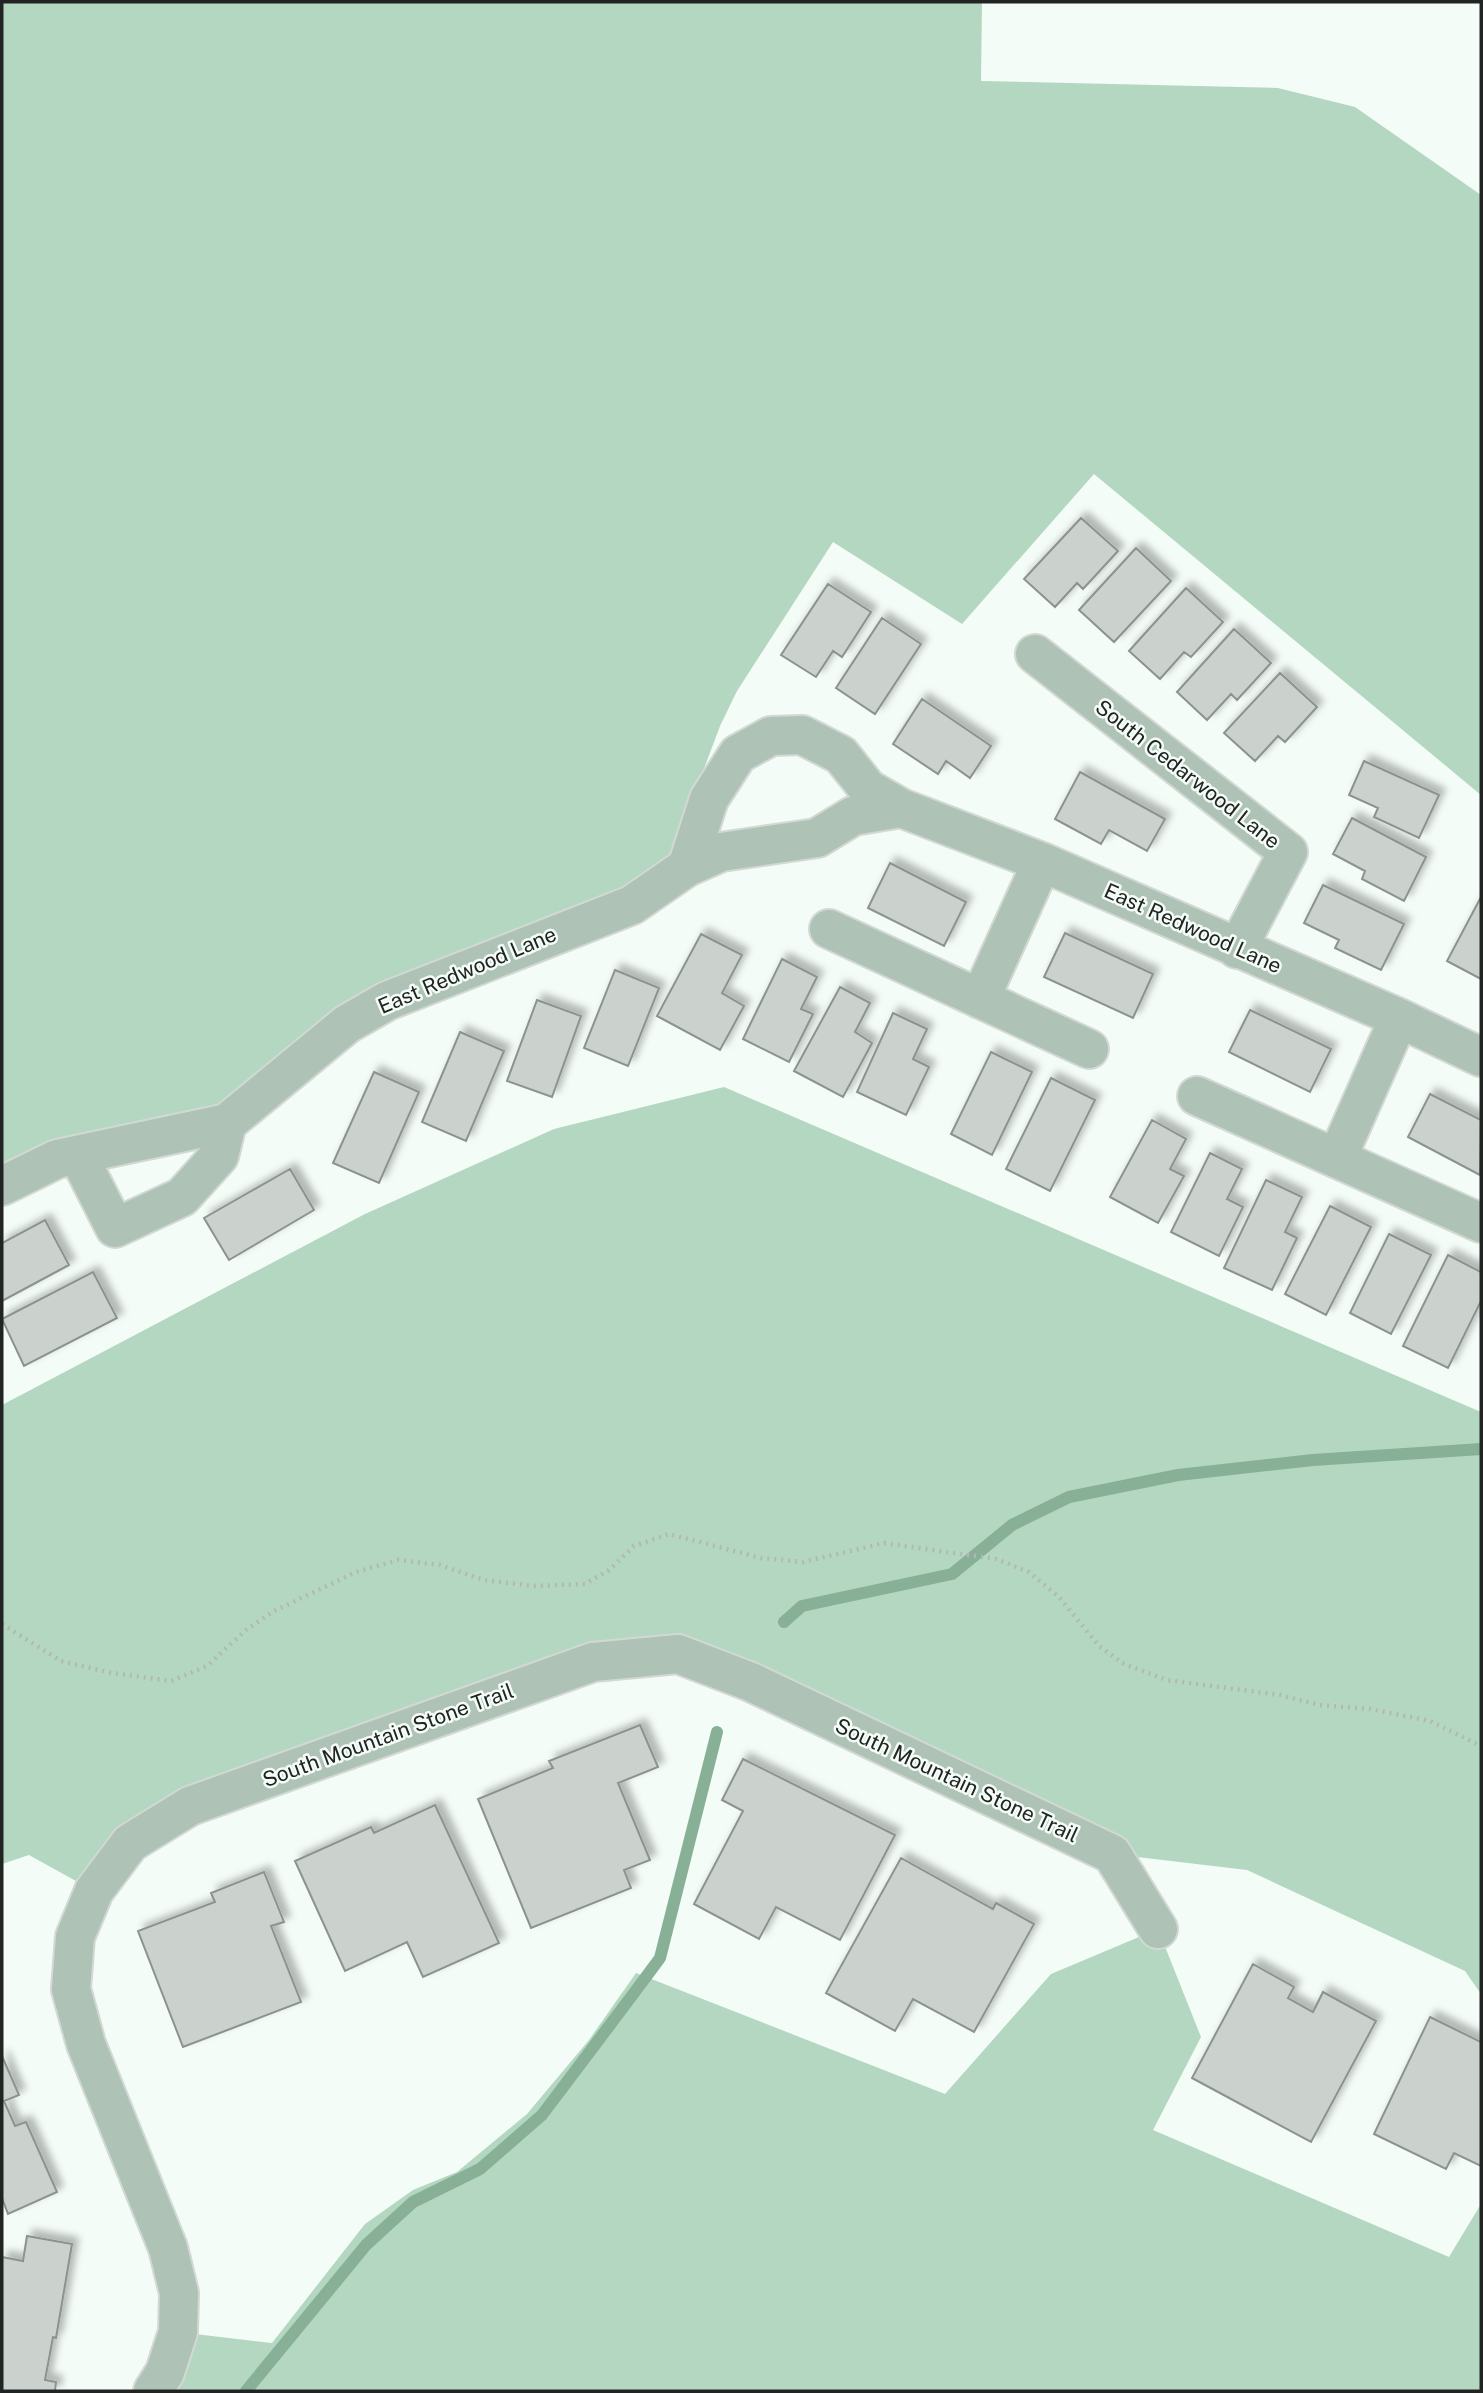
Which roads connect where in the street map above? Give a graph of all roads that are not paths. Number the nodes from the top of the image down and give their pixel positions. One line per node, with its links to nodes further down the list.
1 (1035, 654): 6 (street, South Cedarwood Lane)
2 (901, 808): 3 (street, East Redwood Lane); 4 (street, East Redwood Lane); 4 (street, East Redwood Lane)
3 (1042, 862): 6 (street, East Redwood Lane); 7 (street)
4 (687, 867): 12 (street, East Redwood Lane)
5 (829, 929): 7 (street)
6 (1237, 949): 8 (street, East Redwood Lane)
7 (980, 999): 9 (street)
8 (1399, 1018): 10 (street, East Redwood Lane); 14 (street)
9 (1089, 1049)
10 (1481, 1057)
11 (1197, 1096): 14 (street)
12 (228, 1123): 13 (street, East Redwood Lane); 13 (street)
13 (78, 1155): 15 (street, East Redwood Lane)
14 (1337, 1158): 16 (street)
15 (2, 1186)
16 (1481, 1223)
17 (1158, 1929): 18 (street, South Mountain Stone Trail)
18 (153, 2391)

